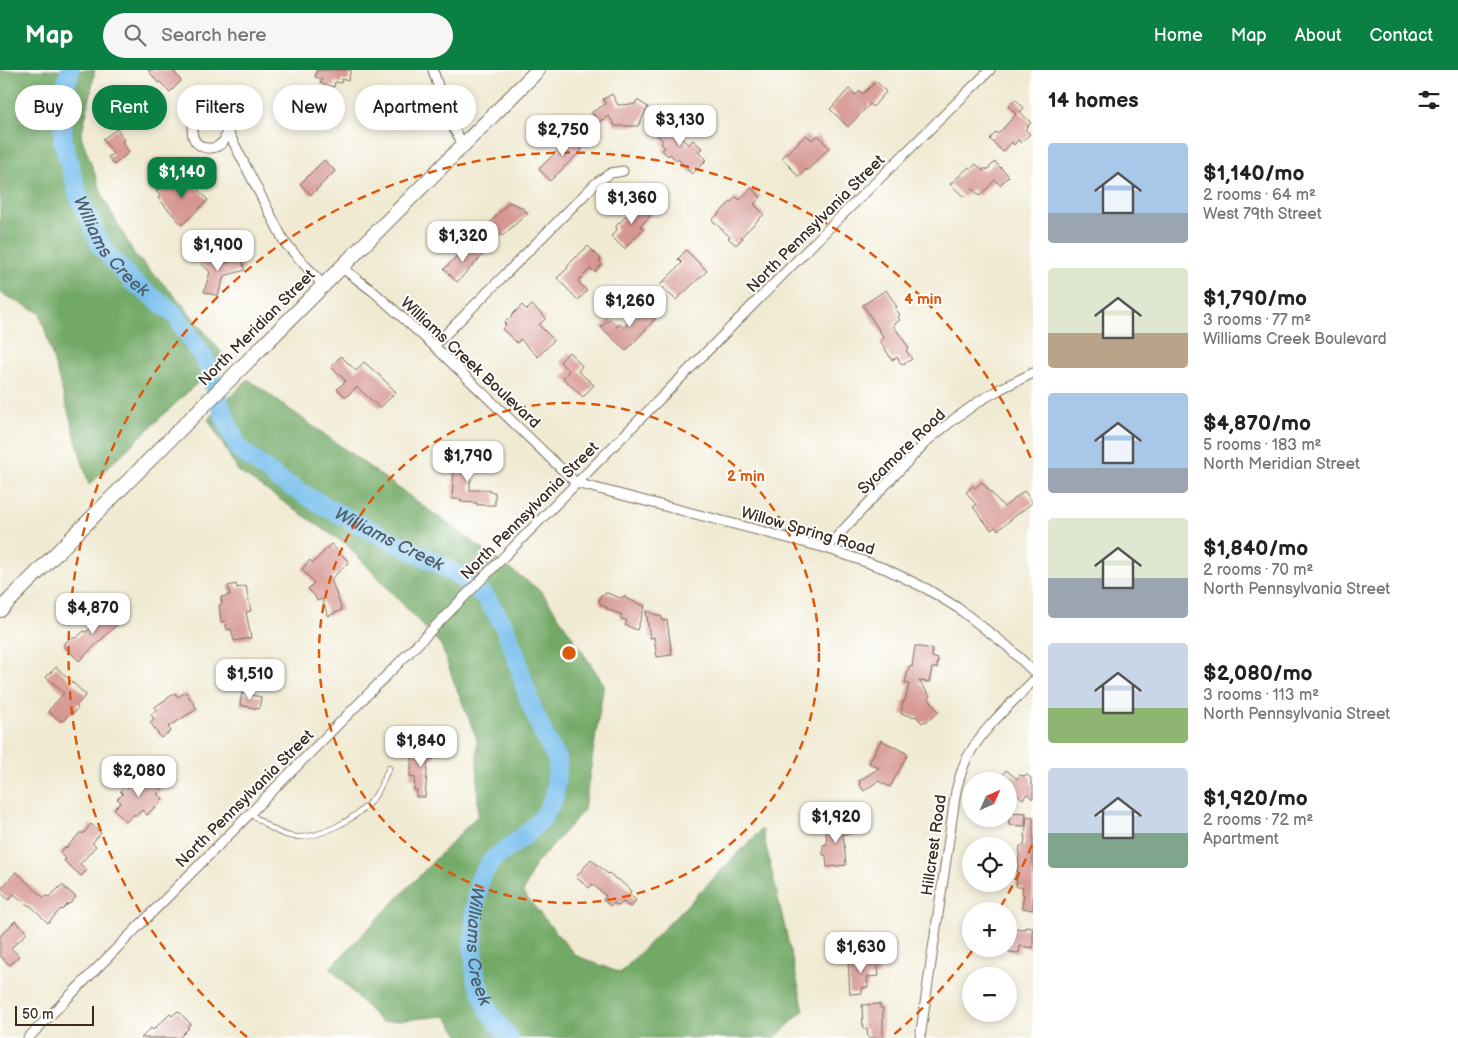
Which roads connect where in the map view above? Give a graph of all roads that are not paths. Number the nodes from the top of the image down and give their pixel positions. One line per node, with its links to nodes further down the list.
1 (433, 70): 5 (street)
2 (538, 70): 5 (main road, North Meridian Street)
3 (990, 70): 11 (street, North Pennsylvania Street)
4 (227, 130): 8 (street)
5 (463, 144): 7 (main road, North Meridian Street)
6 (623, 170): 9 (street)
7 (341, 267): 8 (main road, North Meridian Street); 9 (street, Williams Creek Boulevard)
8 (323, 285): 13 (main road, North Meridian Street)
9 (434, 346): 11 (street, Williams Creek Boulevard)
10 (1033, 373): 12 (street, Sycamore Road)
11 (576, 483): 12 (street, Willow Spring Road); 17 (street, North Pennsylvania Street)
12 (826, 548): 14 (street, Willow Spring Road)
13 (0, 610)
14 (1033, 671)
15 (1033, 681): 19 (street, Hillcrest Road)
16 (389, 768): 17 (lane)
17 (250, 814): 18 (street, North Pennsylvania Street)
18 (28, 1038)
19 (920, 1038)

